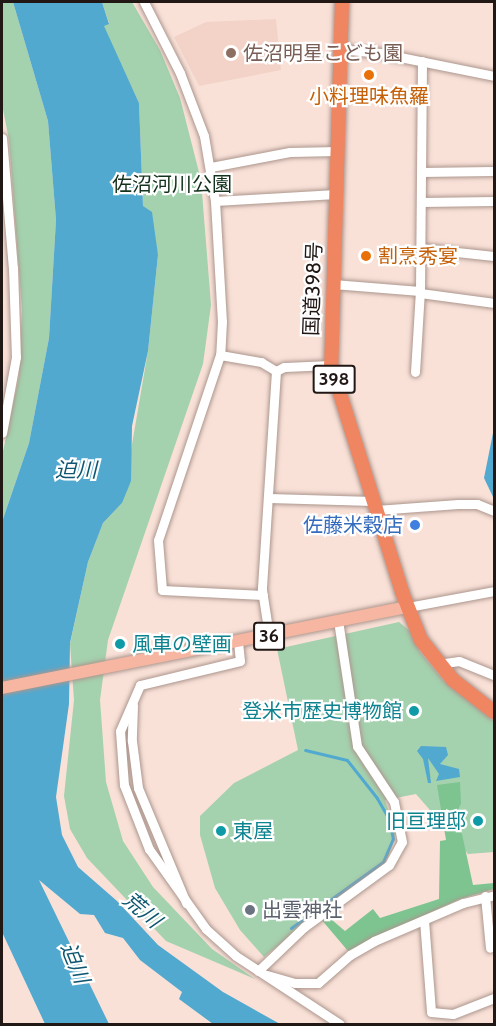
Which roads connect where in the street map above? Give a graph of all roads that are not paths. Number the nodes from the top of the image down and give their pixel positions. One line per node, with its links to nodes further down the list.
1 (144, 2): 8 (street)
2 (342, 2): 3 (highway, 国道398号 / 398)
3 (340, 49): 4 (street); 7 (highway, 国道398号 / 398)
4 (422, 61): 5 (street); 10 (street)
5 (494, 72)
6 (2, 138): 24 (street)
7 (337, 151): 8 (street); 11 (highway, 国道398号 / 398)
8 (211, 167): 12 (street)
9 (492, 171): 10 (street)
10 (421, 172): 14 (street)
11 (336, 194): 12 (street); 17 (highway, 国道398号 / 398)
12 (215, 201): 20 (street)
13 (495, 201): 14 (street)
14 (421, 202): 15 (street)
15 (420, 248): 16 (street); 18 (street)
16 (495, 256)
17 (333, 284): 18 (street); 21 (highway, 国道398号 / 398)
18 (420, 292): 19 (street); 23 (street)
19 (495, 303)
20 (220, 355): 22 (street); 31 (street)
21 (331, 365): 22 (street); 28 (highway, 国道398号 / 398)
22 (276, 370): 27 (street)
23 (415, 372)
24 (9, 404): 25 (street); 26 (street)
25 (2, 415)
26 (2, 433)
27 (269, 498): 28 (street); 31 (street)
28 (375, 505): 29 (street); 32 (highway, 国道398号 / 398)
29 (495, 511)
30 (495, 591): 32 (street)
31 (263, 596): 34 (street)
32 (408, 607): 33 (main road, 36); 36 (highway, 国道398号 / 398)
33 (338, 621): 34 (main road, 36); 43 (street)
34 (269, 636): 35 (main road, 36)
35 (238, 642): 38 (main road, 36); 43 (street)
36 (438, 664): 37 (street); 39 (highway, 国道398号 / 398)
37 (495, 675)
38 (2, 688)
39 (495, 712)
40 (490, 896): 41 (street); 42 (street)
41 (424, 921): 43 (street); 44 (street)
42 (490, 948)
43 (260, 972): 45 (street)
44 (494, 998)
45 (340, 1024)

